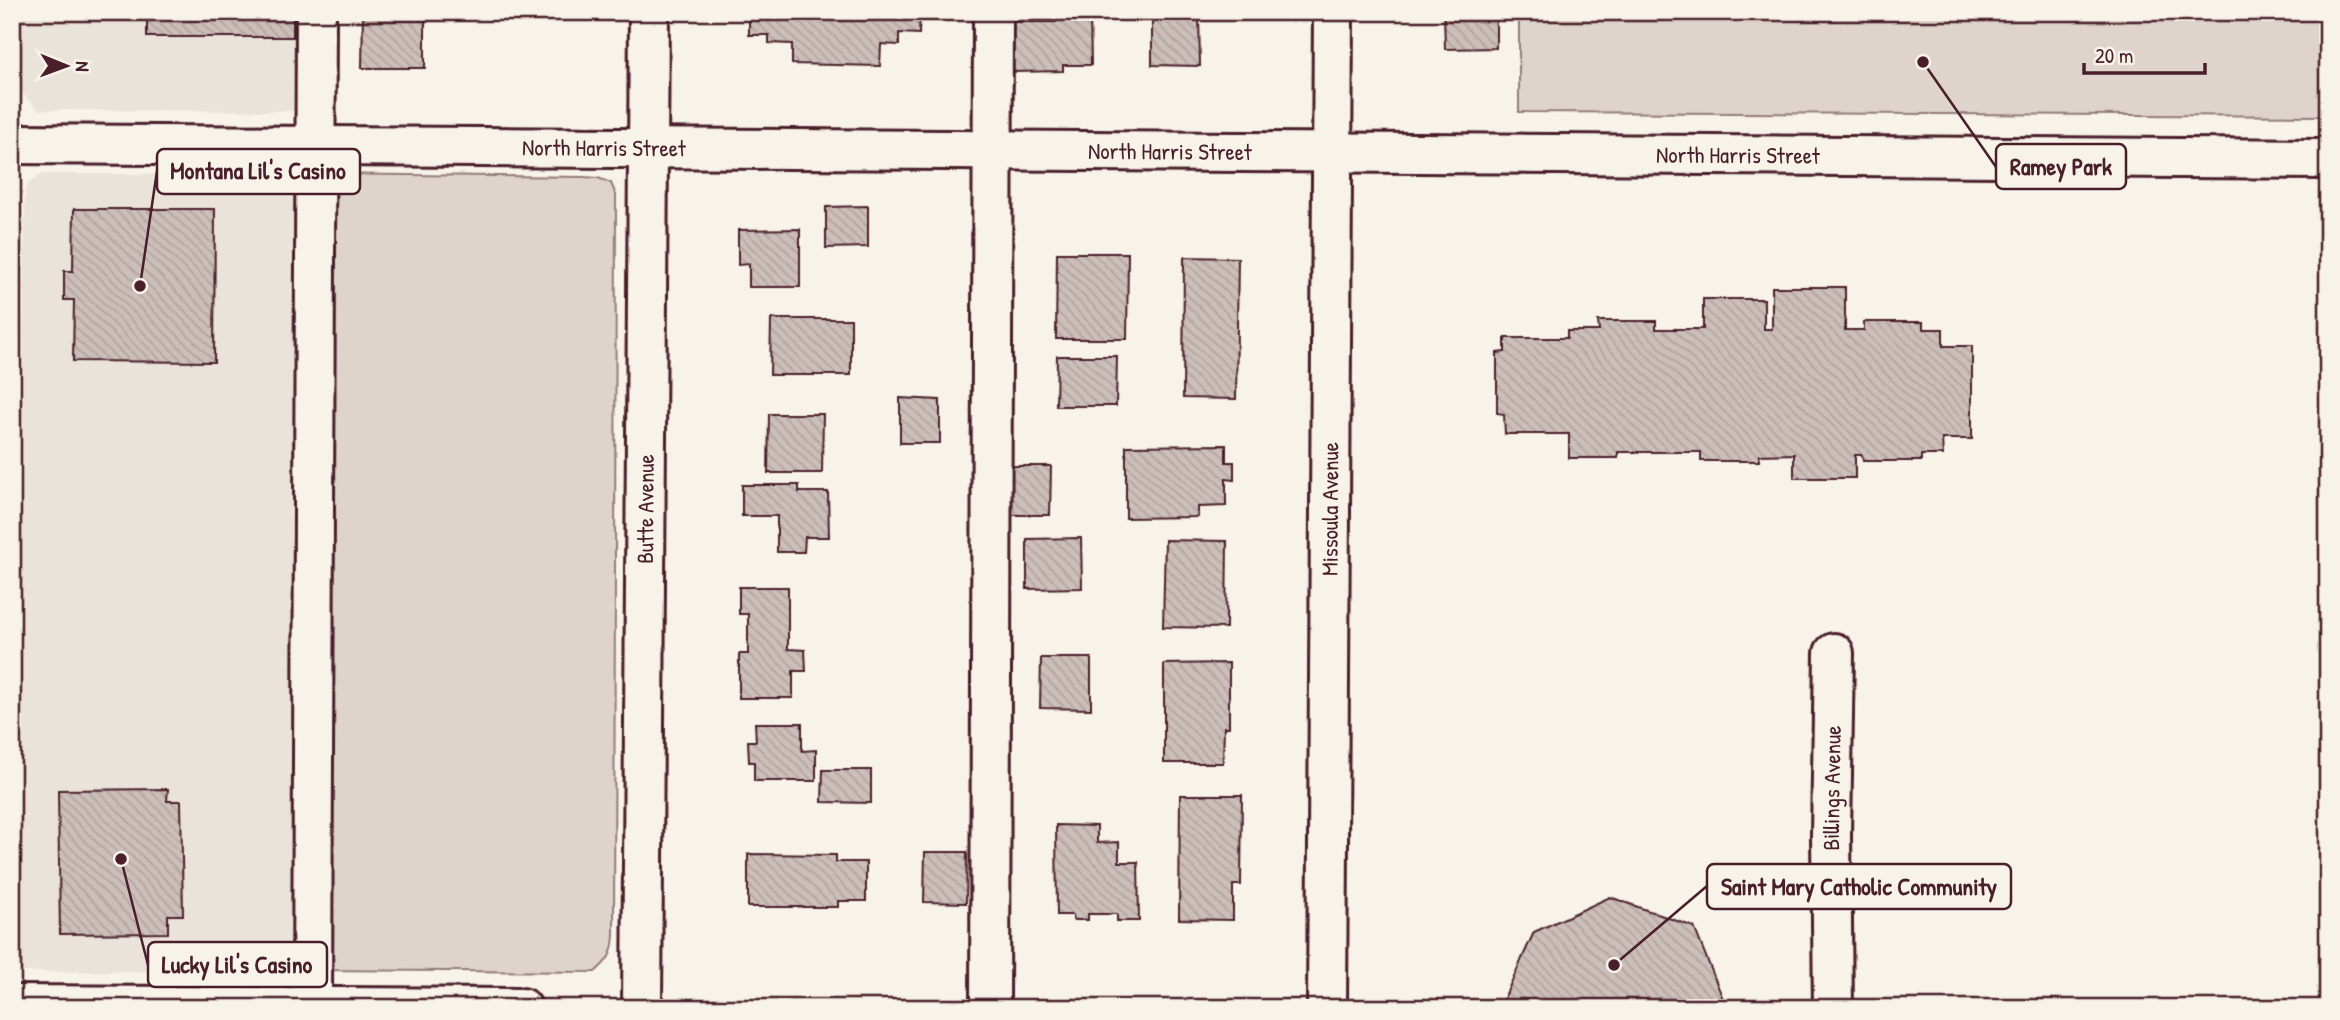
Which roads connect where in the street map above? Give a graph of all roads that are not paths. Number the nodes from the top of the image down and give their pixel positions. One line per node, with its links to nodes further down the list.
1 (316, 12): 6 (street)
2 (649, 12): 7 (street, Butte Avenue)
3 (993, 12): 8 (street)
4 (1333, 12): 9 (street, Missoula Avenue)
5 (12, 144): 6 (street, North Harris Street)
6 (316, 145): 7 (street, North Harris Street); 13 (street)
7 (648, 147): 8 (street, North Harris Street); 15 (street, Butte Avenue)
8 (993, 149): 9 (street, North Harris Street); 16 (street)
9 (1333, 151): 10 (street, North Harris Street); 17 (street, Missoula Avenue)
10 (2328, 159)
11 (1834, 653): 18 (street, Billings Avenue)
12 (12, 1005): 13 (street)
13 (313, 1007): 14 (street)
14 (522, 1008)
15 (642, 1008)
16 (990, 1008)
17 (1327, 1008)
18 (1833, 1008)

